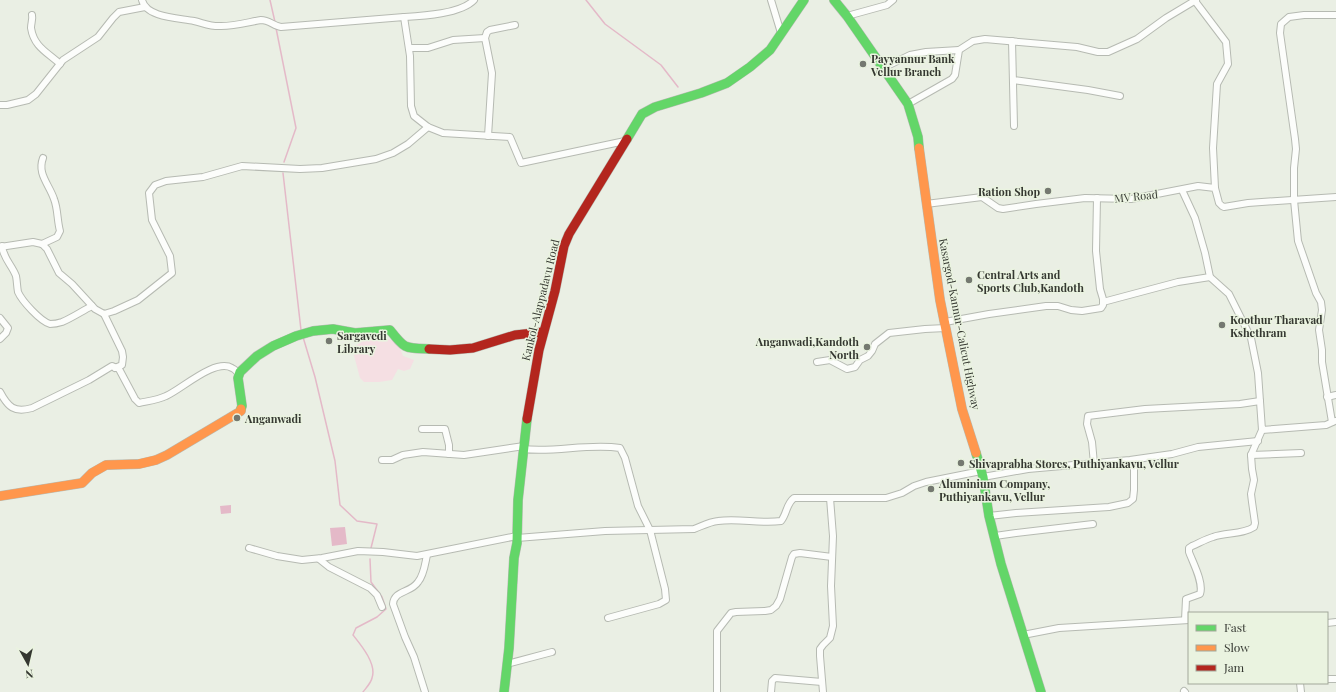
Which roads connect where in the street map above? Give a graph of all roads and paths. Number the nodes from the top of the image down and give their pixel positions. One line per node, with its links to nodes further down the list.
1 (142, 0): 8 (street)
2 (474, 0): 12 (street)
3 (772, 0): 14 (street)
4 (804, 0): 14 (main road, Kankol-Alappadavu Road)
5 (834, 0): 11 (main road, Kasargod-Kannur-Calicut Highway)
6 (893, 0): 11 (street)
7 (1196, 0): 16 (street); 30 (street)
8 (145, 7): 12 (street); 19 (street)
9 (32, 15): 19 (street)
10 (1336, 15): 34 (street)
11 (847, 16): 20 (main road, Kasargod-Kannur-Calicut Highway)
12 (404, 17): 17 (street)
13 (515, 26): 15 (street)
14 (781, 32): 28 (main road, Kankol-Alappadavu Road)
15 (485, 38): 17 (street); 27 (street)
16 (1012, 41): 18 (street); 21 (street)
17 (409, 48): 26 (street)
18 (959, 50): 20 (street); 23 (street)
19 (60, 64): 24 (street)
20 (883, 68): 23 (main road, Kasargod-Kannur-Calicut Highway)
21 (1013, 80): 22 (street); 25 (street)
22 (1120, 96)
23 (908, 104): 35 (main road, Kasargod-Kannur-Calicut Highway)
24 (0, 105)
25 (1014, 126)
26 (428, 127): 27 (street); 41 (street)
27 (488, 136): 28 (street)
28 (625, 141): 44 (main road, Kankol-Alappadavu Road)
29 (43, 158): 36 (street)
30 (1216, 188): 31 (street, MV Road); 34 (street)
31 (1182, 190): 32 (street, MV Road); 38 (street)
32 (1097, 198): 35 (street, MV Road); 39 (street)
33 (1336, 198): 34 (street)
34 (1294, 200): 51 (street)
35 (926, 204): 43 (main road, Kasargod-Kannur-Calicut Highway)
36 (42, 244): 37 (street); 40 (street)
37 (1, 246): 40 (street)
38 (1210, 277): 39 (street); 52 (street)
39 (1103, 302): 43 (street)
40 (92, 306): 41 (street)
41 (104, 314): 47 (street)
42 (0, 318): 45 (street)
43 (946, 325): 46 (street); 64 (main road, Kasargod-Kannur-Calicut Highway)
44 (544, 332): 48 (main road); 57 (main road, Kankol-Alappadavu Road)
45 (0, 339)
46 (817, 362)
47 (115, 368): 48 (street); 49 (street)
48 (239, 374): 65 (main road)
49 (0, 392)
50 (1336, 396): 51 (street)
51 (1327, 397): 53 (street)
52 (1260, 401): 55 (street); 63 (street)
53 (1334, 422): 55 (street)
54 (422, 429): 59 (street)
55 (1262, 430): 56 (street)
56 (1258, 441): 60 (street); 62 (street)
57 (523, 448): 59 (street); 69 (street); 71 (main road, Kankol-Alappadavu Road)
58 (1301, 452): 60 (street)
59 (448, 454): 61 (street)
60 (1251, 455): 78 (street)
61 (382, 460)
62 (1134, 460): 63 (street); 67 (street)
63 (1094, 464): 64 (street)
64 (982, 474): 66 (street); 67 (main road, Kasargod-Kannur-Calicut Highway)
65 (0, 496)
66 (830, 498): 69 (street); 74 (street)
67 (989, 516): 70 (main road, Kasargod-Kannur-Calicut Highway)
68 (1093, 524): 70 (street)
69 (650, 530): 71 (street); 77 (street)
70 (995, 536): 79 (main road, Kasargod-Kannur-Calicut Highway)
71 (517, 537): 73 (street); 81 (main road, Kankol-Alappadavu Road)
72 (249, 548): 75 (street)
73 (427, 555): 75 (street); 83 (street)
74 (832, 557): 82 (street); 85 (street)
75 (319, 559): 76 (street)
76 (382, 607)
77 (608, 618)
78 (1187, 620): 79 (street)
79 (1023, 635): 88 (main road, Kasargod-Kannur-Calicut Highway)
80 (552, 652): 81 (street)
81 (507, 664): 84 (main road, Kankol-Alappadavu Road)
82 (822, 682): 86 (street); 87 (street)
83 (425, 692)
84 (504, 692)
85 (717, 692)
86 (771, 692)
87 (823, 692)
88 (1042, 692)

